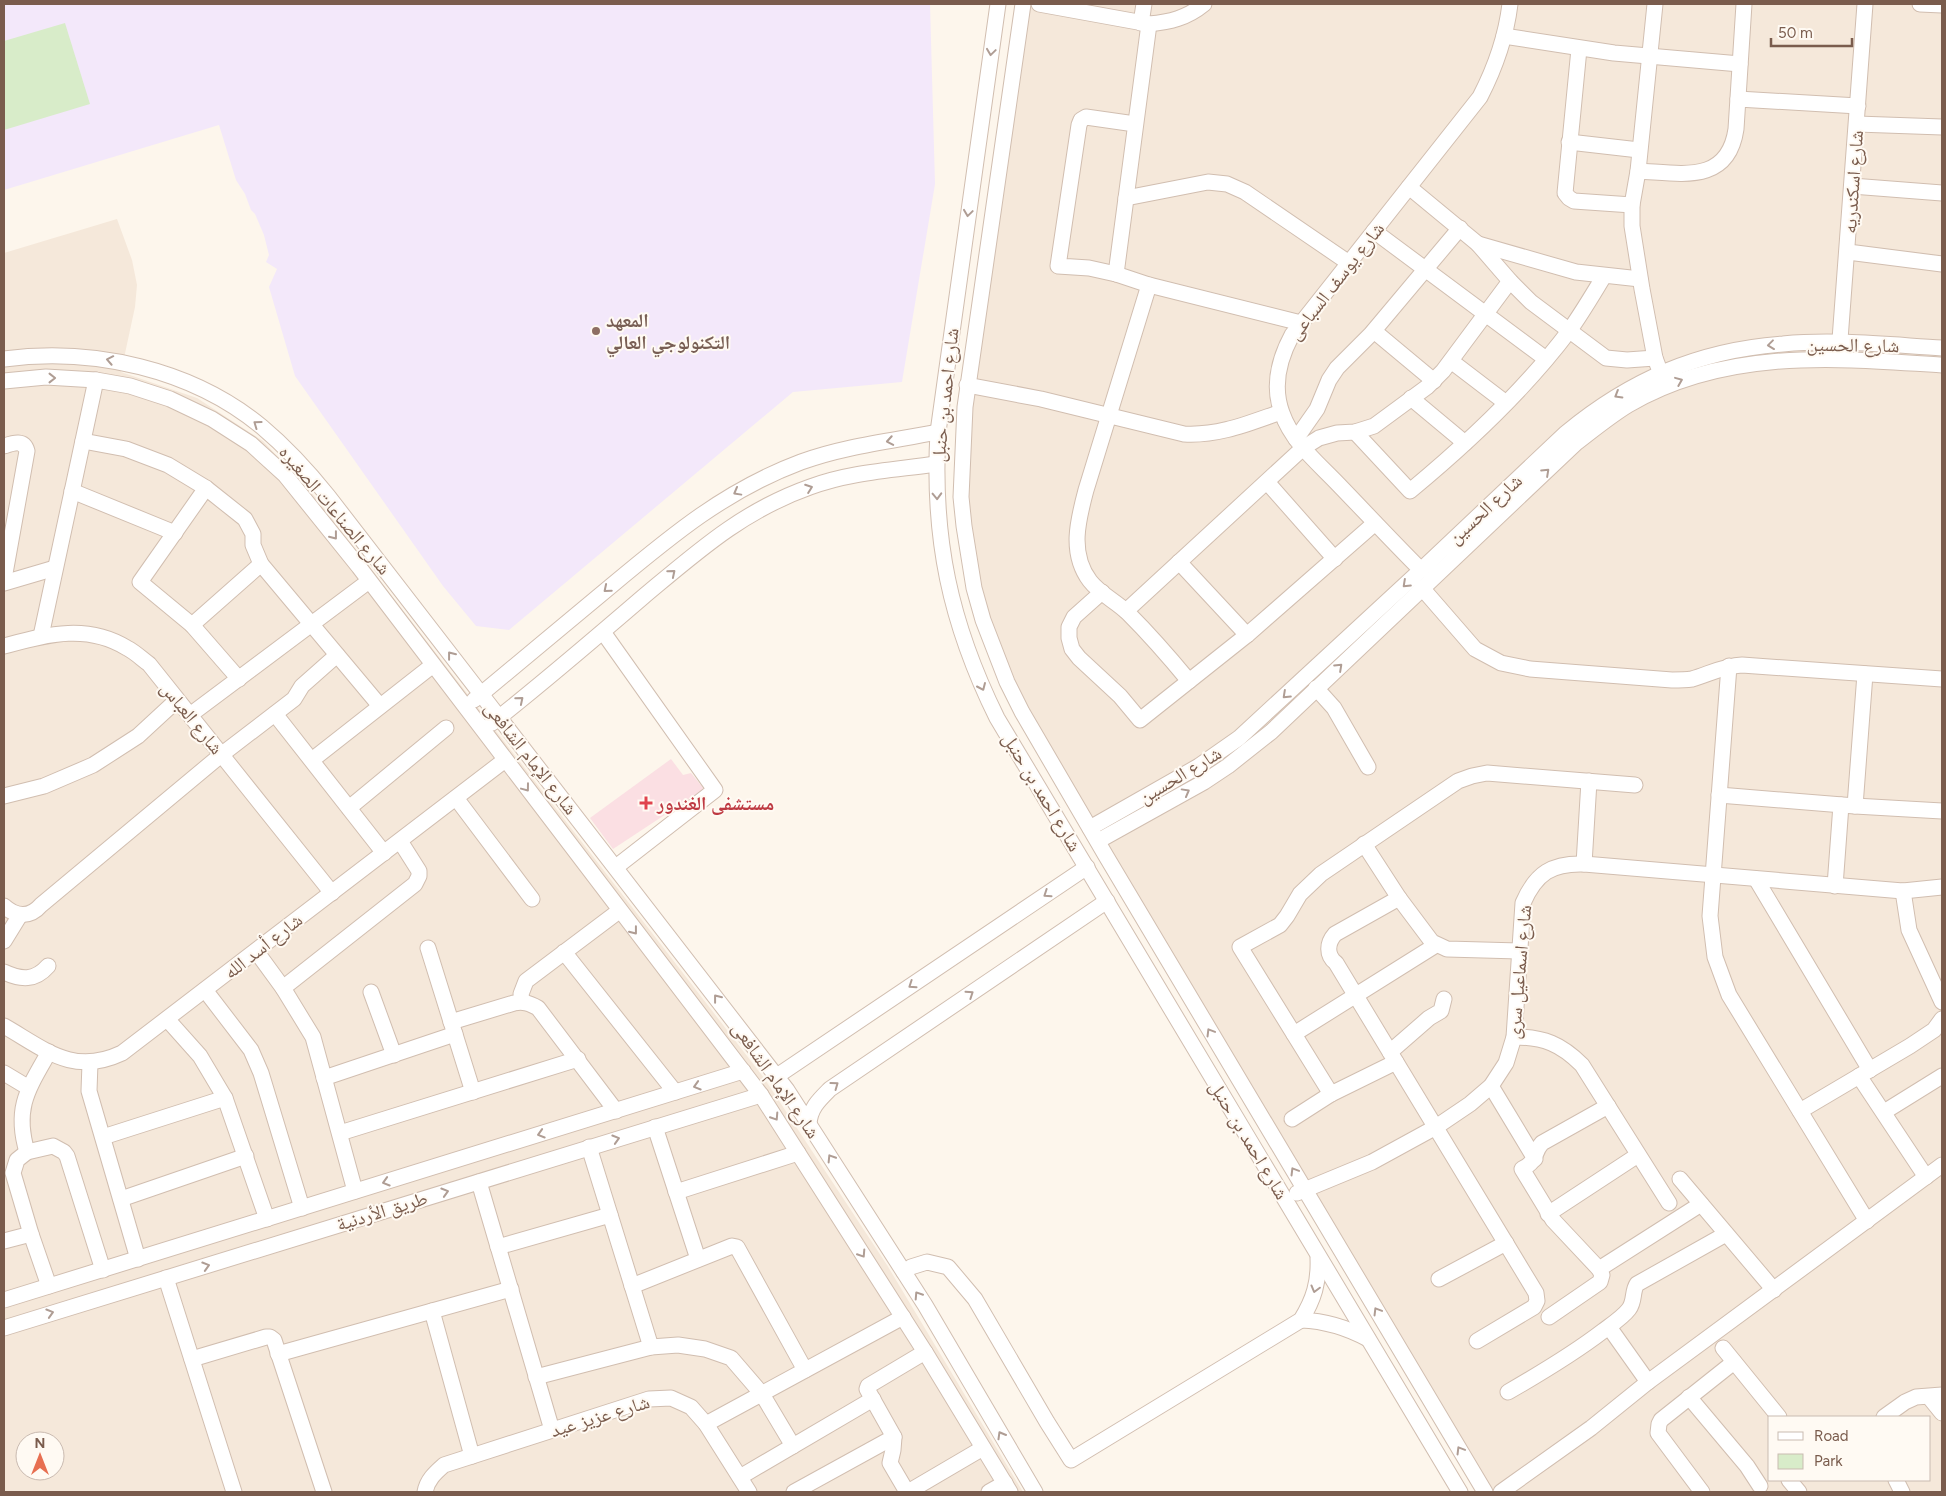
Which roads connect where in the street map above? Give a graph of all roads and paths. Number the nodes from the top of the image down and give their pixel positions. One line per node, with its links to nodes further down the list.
1 (998, 4): 32 (street, شارع احمد بن حنبل, one-way to 32)
2 (1023, 4): 33 (street, شارع احمد بن حنبل)
3 (1039, 4): 12 (street)
4 (1144, 4): 12 (street)
5 (1204, 4): 12 (street)
6 (1510, 4): 13 (street, شارع يوسف السباعى)
7 (1655, 4): 15 (street)
8 (1744, 4): 16 (street)
9 (1866, 4): 18 (street, شارع اسكندريه)
10 (1920, 4): 11 (street)
11 (1942, 5)
12 (1145, 24): 19 (street)
13 (1504, 36): 14 (street); 26 (street, شارع يوسف السباعى)
14 (1579, 49): 15 (street); 22 (street)
15 (1649, 57): 16 (street); 23 (street)
16 (1740, 64): 17 (street)
17 (1738, 99): 18 (street); 24 (street)
18 (1858, 106): 20 (street, شارع اسكندريه)
19 (1135, 124): 28 (street); 39 (street)
20 (1857, 124): 21 (street); 25 (street, شارع اسكندريه)
21 (1942, 127)
22 (1569, 142): 23 (street); 29 (street)
23 (1639, 150): 24 (street)
24 (1638, 171): 29 (street)
25 (1852, 186): 27 (street); 35 (street, شارع اسكندريه)
26 (1409, 187): 30 (street); 31 (street, شارع يوسف السباعى)
27 (1942, 193)
28 (1126, 198): 36 (street); 39 (street)
29 (1632, 205): 41 (street)
30 (1460, 228): 34 (street); 38 (street)
31 (1374, 232): 36 (street, شارع يوسف السباعى); 38 (street)
32 (965, 237): 33 (street); 65 (street, شارع احمد بن حنبل)
33 (988, 240): 60 (street, شارع احمد بن حنبل)
34 (1478, 244): 40 (street); 42 (street)
35 (1848, 252): 37 (street); 48 (street, شارع اسكندريه)
36 (1348, 263): 45 (street, شارع يوسف السباعى)
37 (1942, 264)
38 (1426, 269): 44 (street); 47 (street)
39 (1116, 274): 43 (street)
40 (1604, 276): 41 (street); 46 (street)
41 (1640, 279): 50 (street)
42 (1510, 281): 44 (street); 46 (street)
43 (1149, 286): 45 (street); 64 (street)
44 (1485, 314): 52 (street); 54 (street)
45 (1301, 323): 63 (street, شارع يوسف السباعى)
46 (1569, 330): 50 (street); 52 (street)
47 (1374, 331): 59 (street); 70 (street)
48 (1840, 343): 49 (street, شارع الحسين); 53 (street, شارع اسكندريه); 56 (street, شارع الحسين, one-way to 56)
49 (1942, 348)
50 (1656, 358): 56 (street)
51 (4, 359): 105 (street, شارع الصناعات الصغيره, one-way to 51)
52 (1546, 359): 62 (street)
53 (1839, 359): 55 (street, شارع الحسين); 67 (street, شارع الحسين, one-way to 53)
54 (1451, 361): 59 (street); 62 (street)
55 (1942, 366)
56 (1661, 374): 67 (street, شارع الحسين, one-way to 67)
57 (96, 380): 58 (street, شارع الصناعات الصغيره, one-way to 57); 68 (street); 84 (street, شارع الصناعات الصغيره, one-way to 84)
58 (4, 381)
59 (1434, 381): 61 (street)
60 (967, 385): 64 (street); 95 (street, شارع احمد بن حنبل)
61 (1411, 398): 66 (street); 69 (street)
62 (1506, 403): 69 (street)
63 (1281, 412): 64 (street); 70 (street, شارع يوسف السباعى)
64 (1110, 417): 87 (street)
65 (938, 432): 72 (street, شارع احمد بن حنبل); 105 (street, one-way to 105)
66 (1355, 432): 69 (street); 70 (street)
67 (1571, 438): 82 (street, شارع الحسين); 86 (street, شارع الحسين, one-way to 67)
68 (83, 441): 74 (street); 75 (street)
69 (1465, 443)
70 (1300, 444): 73 (street); 76 (street, شارع يوسف السباعى)
71 (4, 446): 83 (street)
72 (936, 464): 91 (street, one-way to 72); 97 (street, شارع احمد بن حنبل, one-way to 97)
73 (1267, 482): 78 (street); 79 (street)
74 (206, 488): 77 (street); 80 (street)
75 (72, 491): 77 (street); 81 (street)
76 (1375, 523): 78 (street); 82 (street, شارع يوسف السباعى)
77 (175, 533): 90 (street)
78 (1335, 559): 92 (street)
79 (1180, 562): 88 (street); 92 (street)
80 (261, 564): 89 (street); 90 (street)
81 (55, 568): 85 (street); 93 (street)
82 (1421, 570): 112 (street, شارع الحسين, one-way to 112)
83 (4, 579)
84 (369, 581): 89 (street); 98 (street, شارع الصناعات الصغيره)
85 (4, 583)
86 (1422, 588): 99 (street); 104 (street, شارع الحسين, one-way to 86)
87 (1102, 592): 88 (street); 103 (street)
88 (1126, 611): 103 (street)
89 (311, 624): 96 (street); 101 (street)
90 (192, 625): 101 (street)
91 (603, 632): 111 (street, one-way to 91); 133 (street)
92 (1247, 635): 103 (street)
93 (41, 636): 94 (street, شارع العباس); 106 (street, شارع العباس)
94 (4, 646)
95 (993, 648): 97 (street); 128 (street, شارع احمد بن حنبل)
96 (337, 655): 107 (street); 109 (street)
97 (969, 656): 134 (street, شارع احمد بن حنبل, one-way to 134)
98 (432, 665): 107 (street); 108 (street, شارع الصناعات الصغيره)
99 (1729, 666): 100 (street); 122 (street)
100 (1865, 674): 102 (street); 125 (street)
101 (239, 679): 110 (street)
102 (1942, 680)
103 (1189, 681)
104 (1316, 688): 115 (street, شارع الحسين); 119 (street)
105 (481, 693): 108 (street); 111 (street, شارع الإمام الشافعى)
106 (177, 700): 110 (street, شارع العباس); 123 (street)
107 (380, 706): 117 (street)
108 (465, 707): 114 (street, شارع الإمام الشافعى)
109 (275, 714): 116 (street); 117 (street)
110 (190, 715): 116 (street, شارع العباس)
111 (500, 717): 114 (street); 133 (street, شارع الإمام الشافعى)
112 (1251, 727): 115 (street); 128 (street, شارع الحسين)
113 (446, 728): 126 (street)
114 (482, 730): 118 (street, شارع الإمام الشافعى)
115 (1263, 738): 128 (street, شارع الحسين, one-way to 115)
116 (222, 755): 140 (street, شارع العباس); 146 (street)
117 (312, 760): 126 (street)
118 (505, 760): 124 (street, شارع أسد الله); 145 (street, شارع الإمام الشافعى, one-way to 145)
119 (1368, 767)
120 (1589, 781): 121 (street); 130 (street); 132 (street)
121 (1635, 785)
122 (1719, 795): 125 (street); 135 (street)
123 (4, 796)
124 (456, 798): 129 (street, شارع أسد الله); 142 (street)
125 (1848, 806): 127 (street); 137 (street)
126 (349, 808): 131 (street)
127 (1942, 810)
128 (1094, 834): 206 (street, شارع احمد بن حنبل, one-way to 128)
129 (400, 841): 131 (street, شارع أسد الله); 155 (street)
130 (1364, 844): 141 (street); 166 (street)
131 (384, 852): 140 (street, شارع أسد الله)
132 (1584, 864): 135 (street, شارع اسماعيل سرى); 151 (street, شارع اسماعيل سرى)
133 (616, 867): 176 (street, شارع الإمام الشافعى, one-way to 133)
134 (1087, 867): 143 (street, شارع احمد بن حنبل); 176 (street, one-way to 176)
135 (1713, 875): 136 (street, شارع اسماعيل سرى); 188 (street)
136 (1756, 879): 137 (street, شارع اسماعيل سرى); 175 (street)
137 (1835, 886): 139 (street, شارع اسماعيل سرى)
138 (1942, 887): 139 (street, شارع اسماعيل سرى)
139 (1903, 891): 161 (street)
140 (332, 892): 150 (street, شارع أسد الله)
141 (1399, 898): 148 (street); 158 (street)
142 (532, 899)
143 (1107, 901): 191 (street, one-way to 143); 210 (street, شارع احمد بن حنبل)
144 (4, 906): 146 (street)
145 (618, 910): 152 (street); 173 (street, شارع الإمام الشافعى, one-way to 173)
146 (20, 915): 147 (street)
147 (4, 941)
148 (1436, 945): 151 (street); 158 (street)
149 (428, 948): 165 (street)
150 (256, 951): 155 (street); 156 (street, شارع أسد الله)
151 (1519, 951): 167 (street, شارع اسماعيل سرى)
152 (564, 952): 160 (street); 182 (street)
153 (48, 966): 154 (street)
154 (4, 972)
155 (284, 988): 178 (street)
156 (205, 990): 162 (street, شارع أسد الله); 213 (street)
157 (371, 992): 169 (street)
158 (1356, 996): 166 (street); 170 (street)
159 (1444, 999): 170 (street)
160 (522, 1002): 165 (street); 171 (street)
161 (1942, 1002)
162 (167, 1019): 172 (street, شارع أسد الله); 185 (street)
163 (1942, 1019): 175 (street)
164 (4, 1026): 168 (street, شارع أسد الله)
165 (453, 1028): 169 (street); 181 (street)
166 (1294, 1034): 183 (street)
167 (1514, 1037): 179 (street, شارع اسماعيل سرى); 186 (street)
168 (49, 1052): 172 (street, شارع أسد الله); 180 (street)
169 (394, 1055): 178 (street)
170 (1393, 1057): 183 (street); 193 (street)
171 (578, 1059): 181 (street); 187 (street)
172 (90, 1063): 195 (street)
173 (743, 1071): 182 (street, طريق الأردنية, one-way to 182); 184 (street, شارع الإمام الشافعى)
174 (4, 1073): 180 (street)
175 (1865, 1073): 188 (street); 189 (street)
176 (777, 1076): 191 (street, شارع الإمام الشافعى)
177 (1942, 1076): 189 (street)
178 (324, 1078): 194 (street)
179 (1491, 1086): 193 (street, شارع اسماعيل سرى); 201 (street)
180 (29, 1088): 197 (street)
181 (473, 1092): 194 (street)
182 (675, 1092): 187 (street, طريق الأردنية)
183 (1331, 1094): 190 (street)
184 (761, 1096): 192 (street, طريق الأردنية); 198 (street, شارع الإمام الشافعى, one-way to 198)
185 (225, 1098): 195 (street); 200 (street)
186 (1608, 1106): 199 (street); 201 (street)
187 (616, 1111): 207 (street, طريق الأردنية, one-way to 207)
188 (1800, 1111): 217 (street)
189 (1884, 1112): 203 (street)
190 (1292, 1119)
191 (809, 1124): 228 (street, شارع الإمام الشافعى, one-way to 191)
192 (655, 1127): 196 (street, طريق الأردنية, one-way to 192); 208 (street)
193 (1436, 1127): 206 (street, شارع اسماعيل سرى); 221 (street)
194 (340, 1134): 207 (street)
195 (103, 1137): 209 (street)
196 (589, 1147): 205 (street, طريق الأردنية); 215 (street)
197 (27, 1152): 202 (street); 227 (street)
198 (798, 1153): 208 (street); 237 (street, شارع الإمام الشافعى, one-way to 237)
199 (1638, 1155): 211 (street); 214 (street)
200 (246, 1156): 209 (street); 216 (street)
201 (1535, 1159): 214 (street)
202 (8, 1174): 218 (street)
203 (1936, 1174): 217 (street)
204 (1680, 1179): 212 (street)
205 (479, 1182): 222 (street); 229 (street, طريق الأردنية, one-way to 205)
206 (1305, 1189): 210 (street, شارع اسماعيل سرى); 283 (street, شارع احمد بن حنبل, one-way to 206)
207 (355, 1191): 213 (street, طريق الأردنية)
208 (676, 1192): 225 (street)
209 (121, 1199): 224 (street)
210 (1285, 1200): 223 (street, شارع احمد بن حنبل)
211 (1669, 1203)
212 (1701, 1204): 219 (street); 226 (street)
213 (302, 1208): 216 (street, طريق الأردنية)
214 (1548, 1214): 226 (street)
215 (610, 1215): 222 (street); 232 (street)
216 (267, 1219): 224 (street, طريق الأردنية)
217 (1867, 1221): 234 (street)
218 (31, 1234): 220 (street); 231 (street)
219 (1726, 1234): 234 (street); 240 (street)
220 (4, 1241)
221 (1506, 1243): 230 (street); 243 (street)
222 (498, 1247): 233 (street)
223 (1318, 1256): 239 (street, one-way to 239); 242 (street, شارع احمد بن حنبل)
224 (138, 1259): 227 (street, طريق الأردنية)
225 (698, 1259): 232 (street); 250 (street)
226 (1599, 1269): 238 (street)
227 (102, 1270): 231 (street, طريق الأردنية)
228 (904, 1272): 239 (street); 266 (street, شارع الإمام الشافعى, one-way to 228)
229 (166, 1278): 241 (street, طريق الأردنية, one-way to 229); 248 (street)
230 (1439, 1279)
231 (49, 1286): 235 (street, طريق الأردنية)
232 (632, 1286): 244 (street)
233 (510, 1289): 236 (street); 251 (street)
234 (1774, 1290): 252 (street)
235 (4, 1300)
236 (432, 1311): 247 (street); 267 (street)
237 (903, 1317): 246 (street, شارع الإمام الشافعى); 250 (street)
238 (1548, 1317)
239 (1301, 1320): 242 (street)
240 (1609, 1326): 252 (street); 253 (street)
241 (4, 1328)
242 (1368, 1339): 282 (street, شارع احمد بن حنبل)
243 (1478, 1341)
244 (651, 1347): 251 (street); 254 (street)
245 (1723, 1348): 249 (street)
246 (925, 1352): 257 (street); 265 (street, شارع الإمام الشافعى)
247 (278, 1354): 248 (street); 275 (street)
248 (192, 1359): 274 (street)
249 (1734, 1362): 256 (street); 259 (street)
250 (805, 1370): 254 (street)
251 (536, 1377): 262 (street)
252 (1648, 1382): 284 (street)
253 (1508, 1392)
254 (762, 1394): 261 (street); 264 (street)
255 (1936, 1396): 258 (street); 260 (street)
256 (1689, 1397): 271 (street); 285 (street)
257 (873, 1399): 263 (street); 264 (street)
258 (1942, 1413)
259 (1778, 1416)
260 (1885, 1416)
261 (706, 1424): 262 (street, شارع عزيز عيد); 269 (street, شارع عزيز عيد)
262 (552, 1430): 267 (street, شارع عزيز عيد)
263 (894, 1436): 272 (street); 279 (street)
264 (793, 1446): 269 (street)
265 (983, 1448): 268 (street, شارع الإمام الشافعى); 279 (street)
266 (1012, 1454): 268 (street); 281 (street, شارع الإمام الشافعى)
267 (472, 1456): 276 (street, شارع عزيز عيد)
268 (994, 1465): 273 (street, شارع الإمام الشافعى)
269 (740, 1477): 277 (street, شارع عزيز عيد)
270 (1790, 1481): 286 (street)
271 (1761, 1486)
272 (810, 1488): 278 (street)
273 (1007, 1488): 280 (street)
274 (234, 1492)
275 (324, 1492)
276 (425, 1492)
277 (749, 1492)
278 (794, 1492)
279 (908, 1492)
280 (989, 1492)
281 (1035, 1492)
282 (1460, 1492)
283 (1485, 1492)
284 (1501, 1492)
285 (1702, 1492)
286 (1799, 1492)

